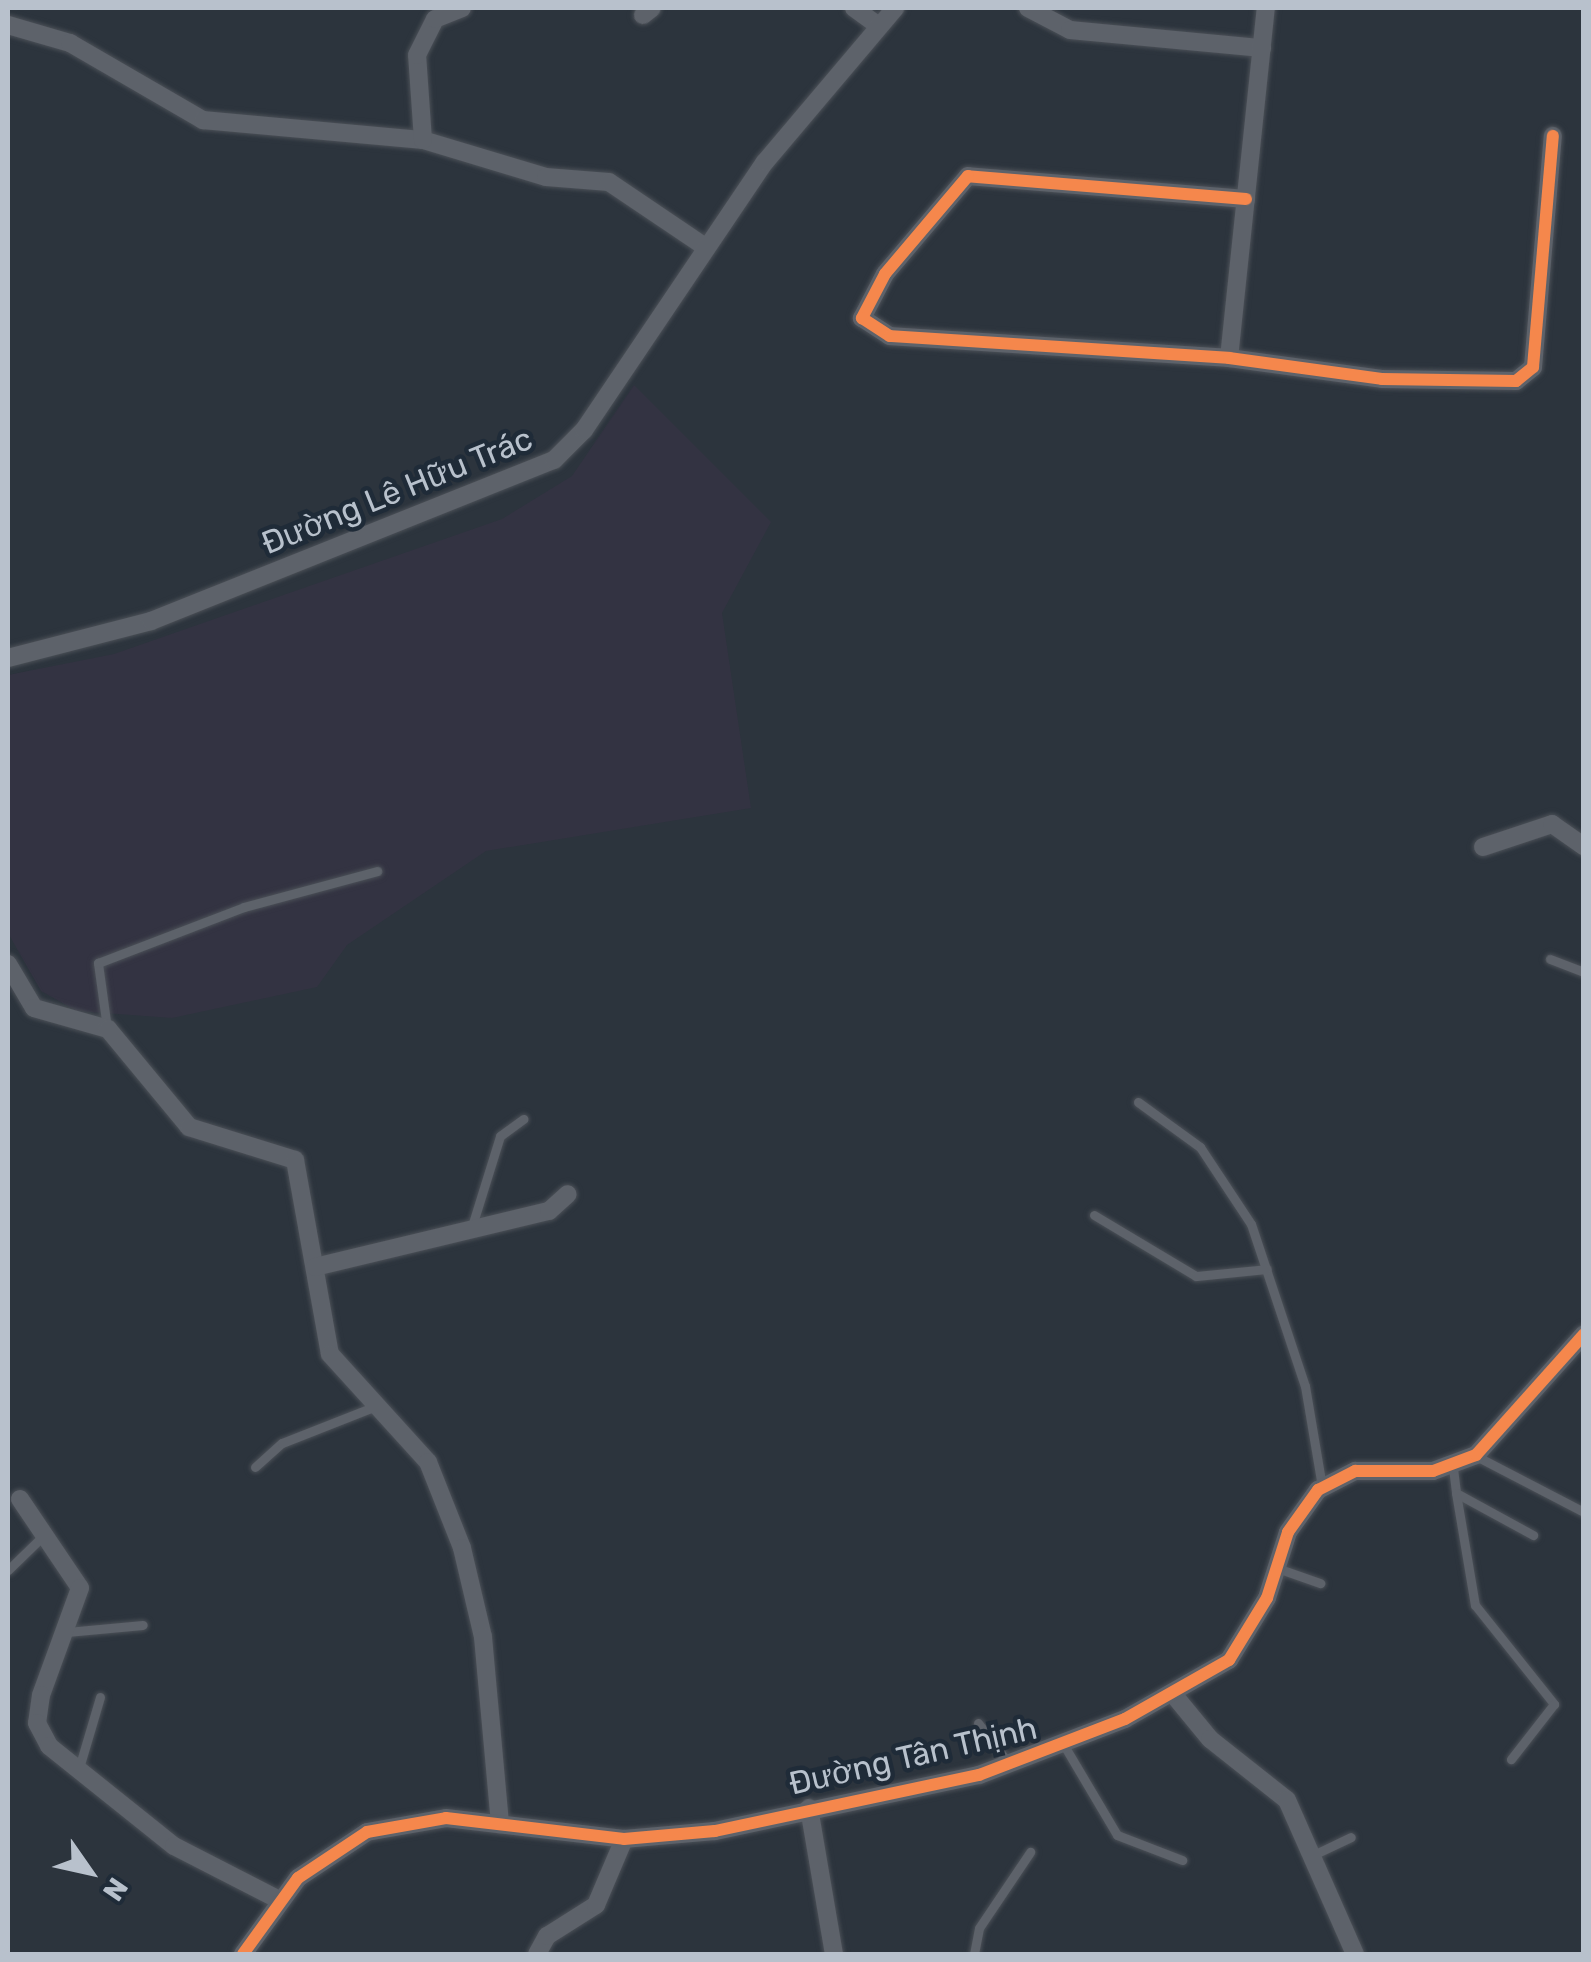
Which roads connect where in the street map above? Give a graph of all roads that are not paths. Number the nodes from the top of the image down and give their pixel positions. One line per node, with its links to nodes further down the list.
1 (462, 8): 10 (street)
2 (854, 8): 7 (street)
3 (895, 8): 7 (street, Đường Lê Hữu Trác)
4 (1028, 8): 8 (street)
5 (1266, 8): 8 (street)
6 (8, 25): 10 (street)
7 (879, 26): 12 (street, Đường Lê Hữu Trác)
8 (1262, 48): 11 (street)
9 (1553, 136): 13 (street)
10 (424, 140): 12 (street)
11 (1246, 199): 13 (street); 13 (street)
12 (704, 246): 14 (street, Đường Lê Hữu Trác)
13 (1229, 358)
14 (8, 658)
15 (1580, 836): 16 (street)
16 (1483, 847)
17 (377, 870): 21 (lane)
18 (1550, 959): 20 (lane)
19 (8, 964): 21 (street)
20 (1584, 972)
21 (108, 1030): 27 (street)
22 (1138, 1102): 28 (lane)
23 (523, 1119): 26 (lane)
24 (568, 1194): 26 (street)
25 (1094, 1215): 28 (lane)
26 (472, 1226): 27 (street)
27 (315, 1267): 30 (street)
28 (1266, 1269): 34 (lane)
29 (1584, 1334): 31 (street)
30 (383, 1404): 32 (lane); 53 (street)
31 (1476, 1456): 33 (street); 37 (lane)
32 (255, 1467)
33 (1454, 1468): 34 (street); 35 (lane)
34 (1322, 1487): 40 (street, Đường Tân Thịnh)
35 (1456, 1493): 39 (lane); 49 (lane)
36 (20, 1499): 38 (street)
37 (1584, 1512)
38 (48, 1531): 41 (lane); 44 (street)
39 (1533, 1535)
40 (1276, 1568): 42 (lane); 45 (street, Đường Tân Thịnh)
41 (8, 1570)
42 (1320, 1583)
43 (143, 1625): 44 (lane)
44 (67, 1632): 51 (street)
45 (1173, 1694): 48 (street, Đường Tân Thịnh); 57 (street)
46 (100, 1696): 51 (lane)
47 (978, 1723): 50 (lane)
48 (1065, 1746): 50 (street, Đường Tân Thịnh); 58 (lane)
49 (1512, 1759)
50 (1011, 1766): 52 (street, Đường Tân Thịnh)
51 (78, 1776): 59 (street)
52 (809, 1808): 55 (street, Đường Tân Thịnh); 62 (street)
53 (500, 1824): 55 (street, Đường Tân Thịnh); 59 (street, Đường Tân Thịnh)
54 (1351, 1837): 57 (lane)
55 (624, 1840): 61 (street)
56 (1030, 1852): 63 (lane)
57 (1311, 1856): 64 (street)
58 (1182, 1860)
59 (281, 1902): 60 (street, Đường Tân Thịnh)
60 (243, 1954)
61 (538, 1954)
62 (834, 1954)
63 (974, 1954)
64 (1355, 1954)

